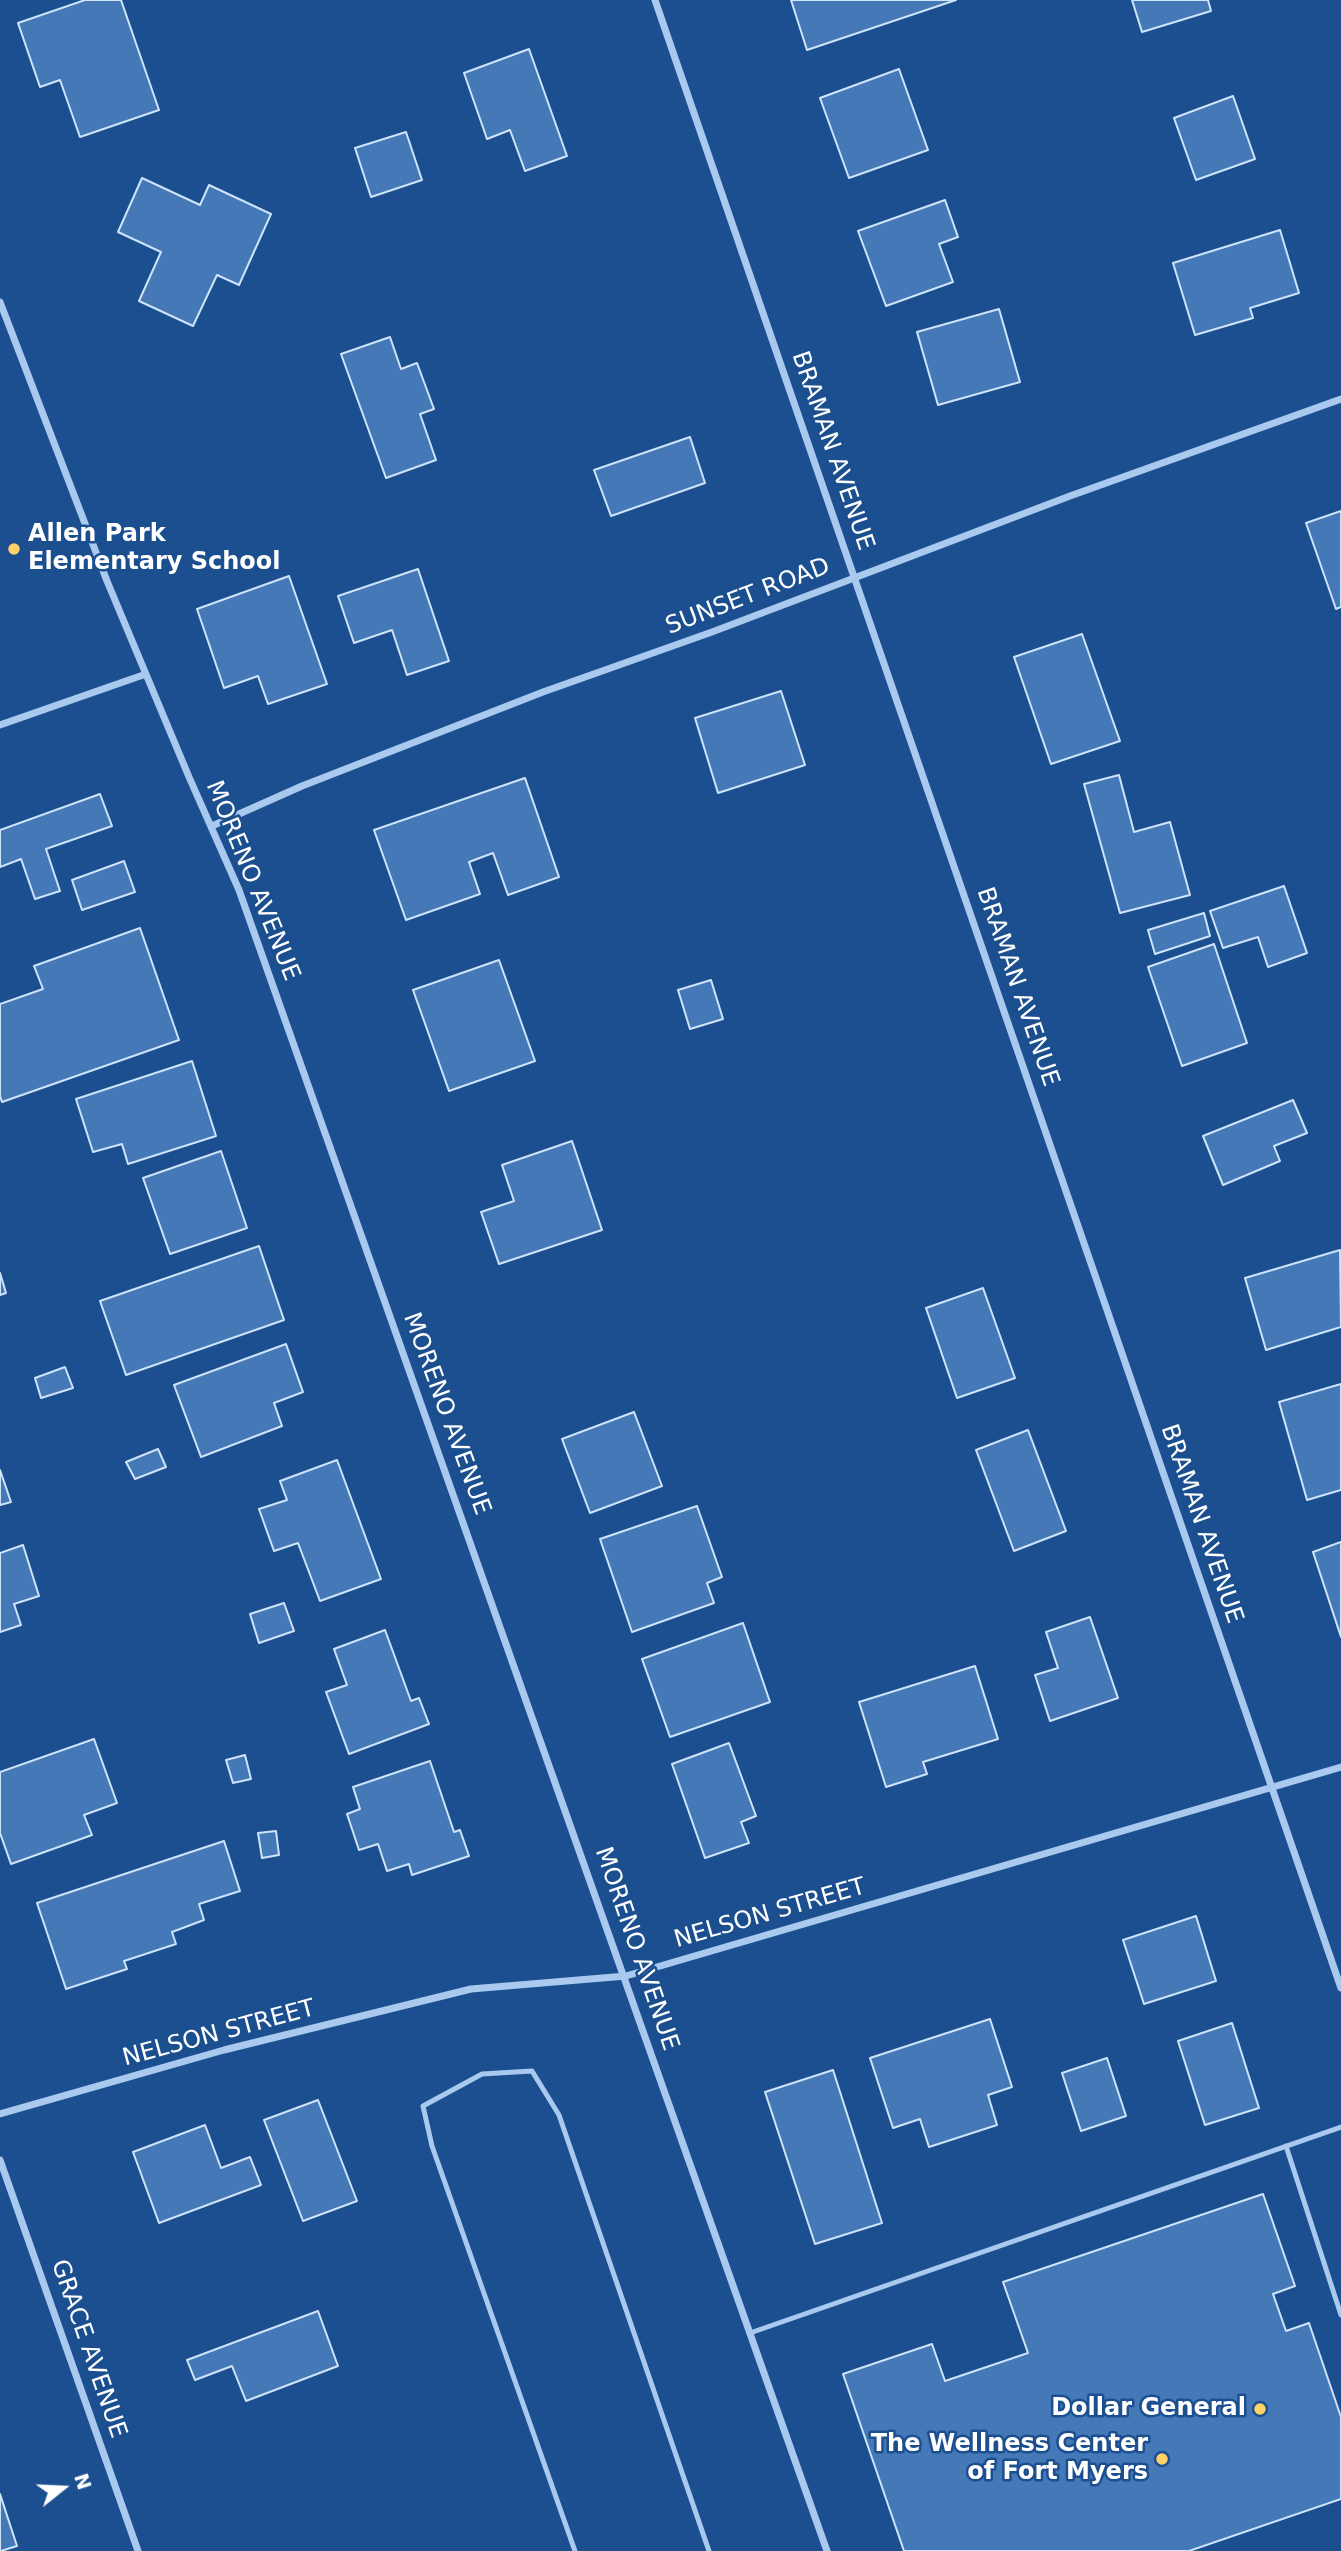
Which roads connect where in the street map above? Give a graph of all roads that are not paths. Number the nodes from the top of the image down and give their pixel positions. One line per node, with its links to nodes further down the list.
1 (655, 0): 4 (street, BRAMAN AVENUE)
2 (0, 302): 5 (street, MORENO AVENUE)
3 (1341, 398): 4 (street, SUNSET ROAD)
4 (856, 576): 7 (street, SUNSET ROAD); 9 (street, BRAMAN AVENUE)
5 (146, 674): 6 (street); 7 (street, MORENO AVENUE)
6 (0, 725)
7 (212, 826): 10 (street, MORENO AVENUE)
8 (1341, 1767): 9 (street, NELSON STREET)
9 (1272, 1789): 10 (street, NELSON STREET); 11 (street, BRAMAN AVENUE)
10 (626, 1976): 12 (street, NELSON STREET); 17 (street, MORENO AVENUE)
11 (1341, 1988)
12 (0, 2114)
13 (1341, 2127): 14 (lane)
14 (1286, 2146): 16 (lane); 17 (lane)
15 (0, 2160): 18 (street, GRACE AVENUE)
16 (1341, 2315)
17 (750, 2333): 21 (street, MORENO AVENUE)
18 (138, 2551)
19 (575, 2551): 20 (lane)
20 (709, 2551)
21 (827, 2551)

